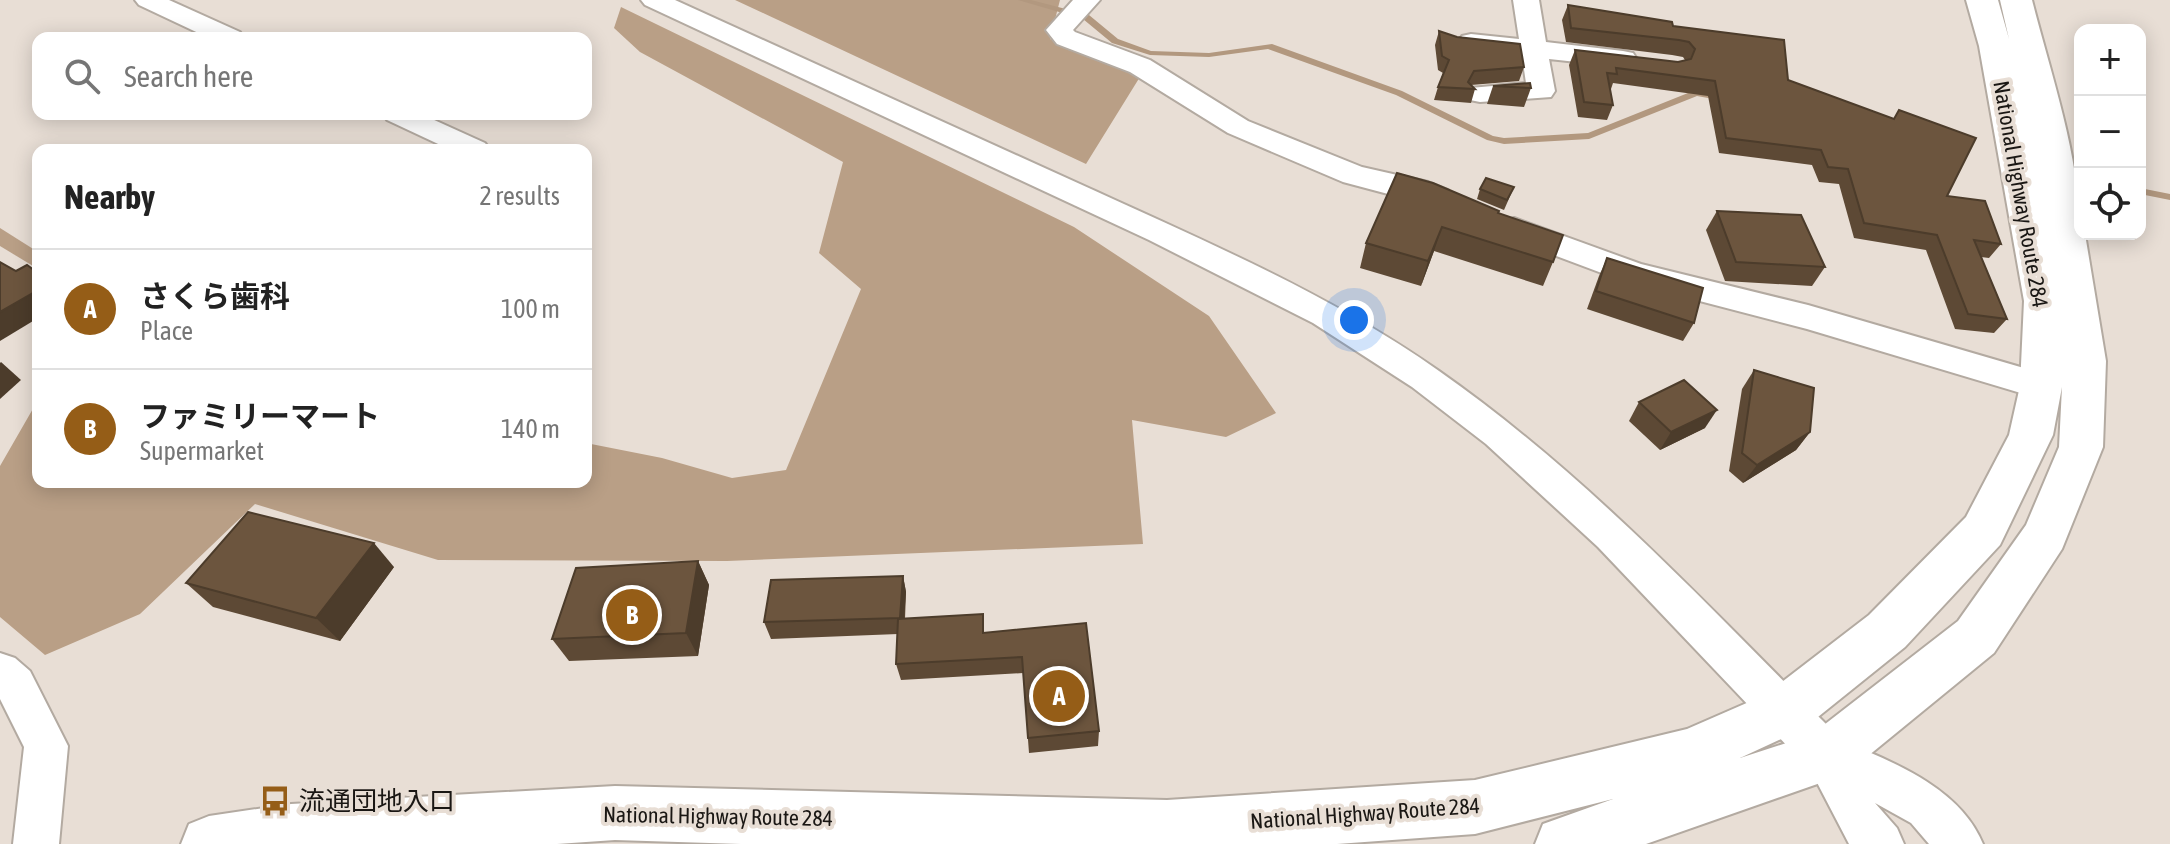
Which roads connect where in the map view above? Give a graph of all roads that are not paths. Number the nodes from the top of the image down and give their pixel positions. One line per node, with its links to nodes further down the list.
1 (148, 0): 7 (street)
2 (654, 0): 18 (street)
3 (1087, 0): 14 (street)
4 (1526, 0): 9 (street)
5 (1982, 0): 16 (highway, National Highway Route 284)
6 (2016, 0): 19 (highway, National Highway Route 284)
7 (218, 32)
8 (1454, 40): 9 (street)
9 (1534, 48): 10 (street); 11 (street)
10 (1641, 62)
11 (1480, 94)
12 (410, 120): 13 (street)
13 (462, 144)
14 (1460, 207)
15 (1489, 219): 16 (street)
16 (2041, 386): 18 (highway, National Highway Route 284)
17 (0, 672): 20 (street)
18 (1784, 712): 19 (street); 21 (highway, National Highway Route 284)
19 (1827, 756): 22 (highway, National Highway Route 284); 23 (street); 24 (street)
20 (36, 844)
21 (209, 844)
22 (1563, 844)
23 (1881, 844)
24 (1960, 844)

